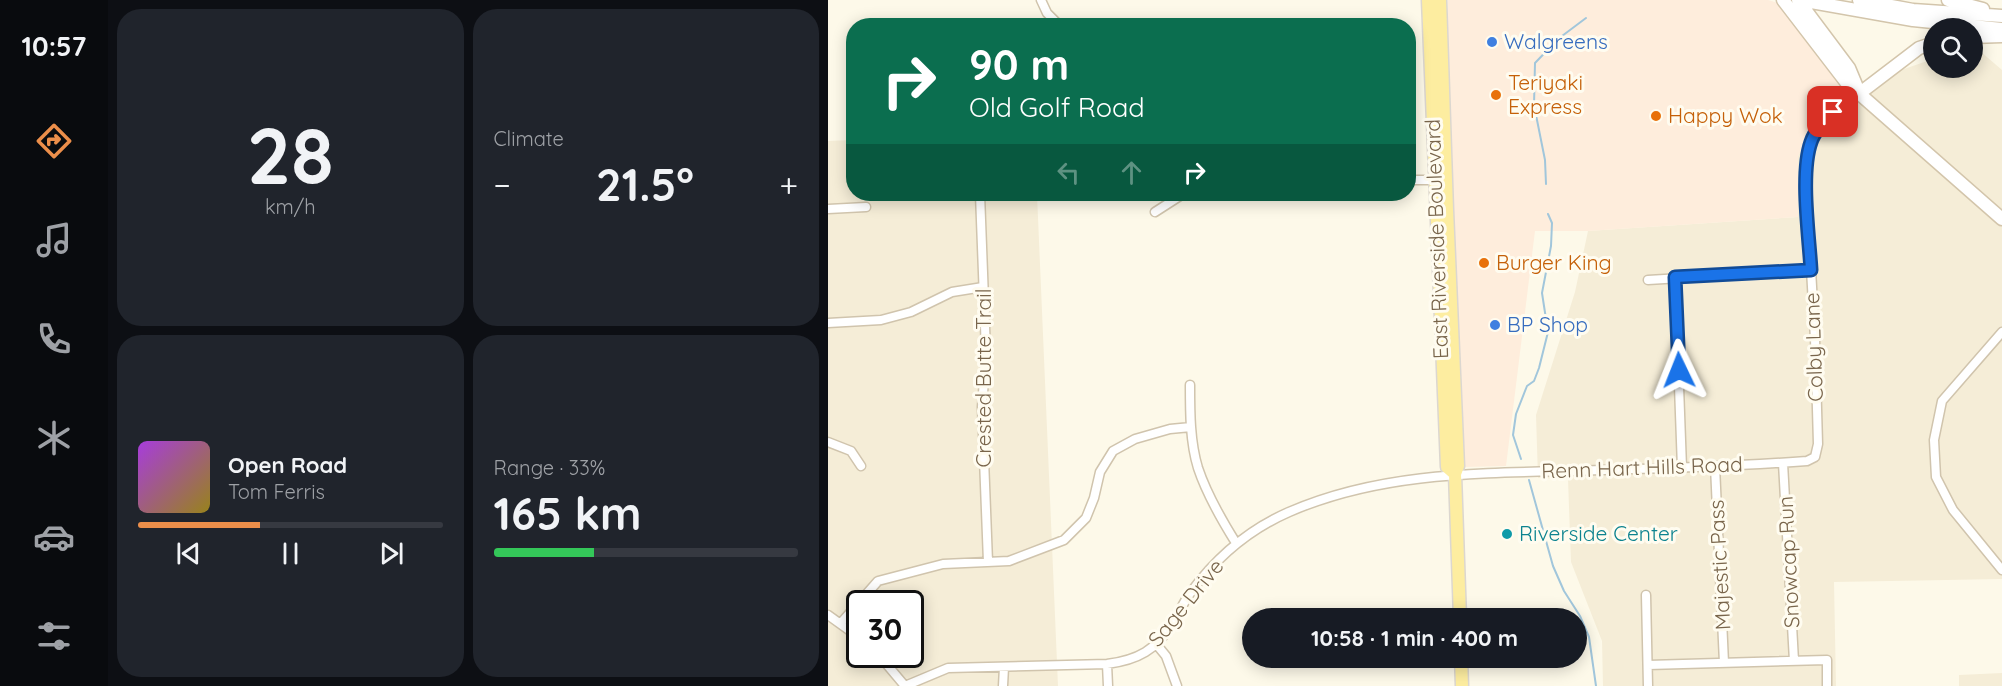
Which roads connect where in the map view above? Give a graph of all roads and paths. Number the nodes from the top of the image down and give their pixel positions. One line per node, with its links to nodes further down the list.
1 (1041, 0): 8 (street)
2 (1433, 0): 15 (main road, East Riverside Boulevard); 15 (main road, East Riverside Boulevard)
3 (1783, 0): 13 (main road)
4 (1799, 0): 9 (main road); 13 (main road)
5 (1859, 0): 7 (main road)
6 (1948, 0): 7 (main road)
7 (2002, 15)
8 (1052, 18)
9 (2002, 29)
10 (2002, 36): 11 (main road)
11 (1983, 37)
12 (1923, 47): 13 (main road)
13 (1860, 93): 21 (main road); 22 (street, Colby Lane)
14 (1416, 180): 15 (street)
15 (1440, 180): 36 (main road, East Riverside Boulevard)
16 (980, 201): 25 (street, Crested Butte Trail)
17 (1172, 201): 20 (street)
18 (866, 207): 19 (street)
19 (828, 209)
20 (1155, 212)
21 (2002, 219)
22 (1811, 270): 23 (street); 31 (street, Colby Lane)
23 (1675, 277): 24 (street); 35 (street)
24 (1648, 280)
25 (983, 287): 26 (street); 38 (street, Crested Butte Trail)
26 (828, 323)
27 (2002, 332): 39 (street)
28 (1190, 385): 29 (street)
29 (1191, 427): 37 (street); 38 (street)
30 (828, 442): 33 (street)
31 (1818, 444): 32 (street, Renn Hart Hills Road)
32 (1784, 463): 34 (street, Renn Hart Hills Road); 46 (street, Snowcap Run)
33 (861, 466)
34 (1715, 466): 35 (street, Renn Hart Hills Road); 47 (street, Majestic Pass)
35 (1682, 468): 36 (street, Renn Hart Hills Road)
36 (1455, 474): 37 (street, Sage Drive); 41 (main road, East Riverside Boulevard)
37 (1236, 543): 45 (street, Sage Drive)
38 (988, 562): 43 (street)
39 (2002, 570)
40 (1646, 595): 49 (street)
41 (1460, 608)
42 (828, 615): 43 (street)
43 (842, 623): 44 (street)
44 (846, 626)
45 (1157, 645): 48 (street, Sage Drive); 56 (street)
46 (1794, 662): 47 (street); 59 (street)
47 (1724, 663): 49 (street)
48 (1107, 664): 50 (street, Sage Drive); 55 (street)
49 (1648, 665): 58 (street)
50 (1004, 667): 53 (street, Sage Drive); 54 (street)
51 (890, 668): 53 (street)
52 (1461, 668): 57 (main road)
53 (905, 686)
54 (1003, 686)
55 (1108, 686)
56 (1177, 686)
57 (1462, 686)
58 (1648, 686)
59 (1827, 686)

